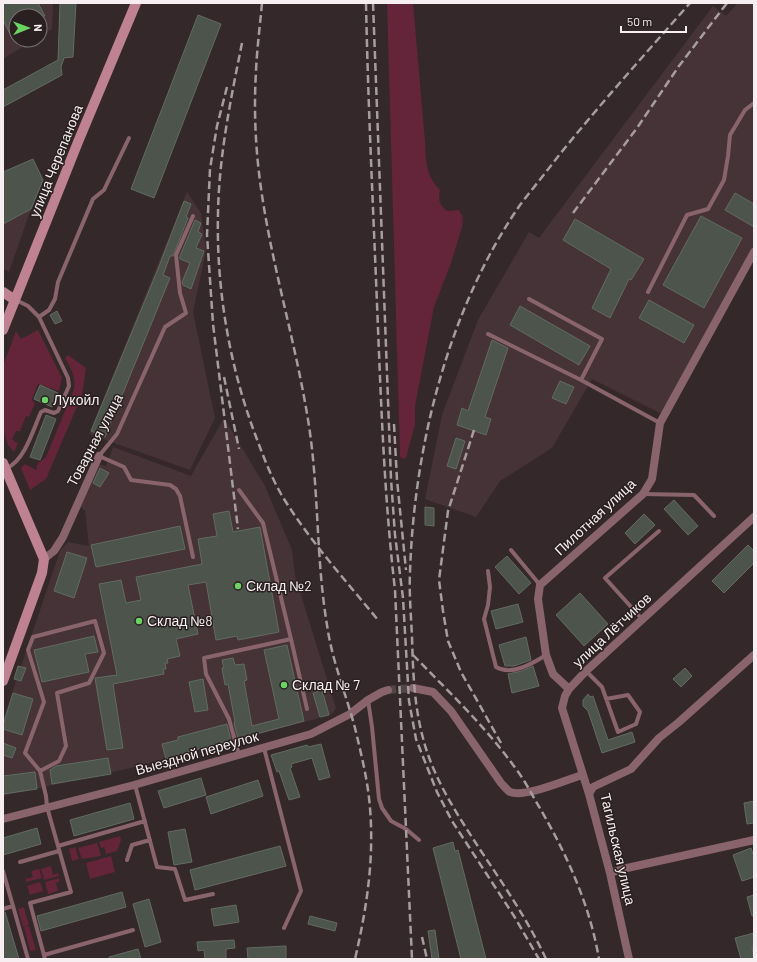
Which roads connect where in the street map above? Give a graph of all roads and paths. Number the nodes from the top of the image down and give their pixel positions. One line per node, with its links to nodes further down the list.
1 (136, 3): 9 (main road, улица Черепанова)
2 (754, 102): 7 (lane)
3 (129, 138): 10 (lane)
4 (193, 216): 15 (lane, Товарная улица)
5 (754, 252): 14 (street, Пилотная улица)
6 (3, 292): 9 (main road)
7 (648, 292)
8 (529, 299): 13 (lane)
9 (15, 300): 10 (lane); 11 (main road, улица Черепанова)
10 (39, 317): 16 (lane)
11 (3, 330)
12 (488, 334): 13 (lane)
13 (581, 380): 14 (lane)
14 (660, 423): 18 (street, Пилотная улица)
15 (99, 456): 23 (lane); 24 (street, Товарная улица)
16 (4, 466): 24 (main road)
17 (240, 490): 28 (lane)
18 (643, 494): 19 (lane); 26 (street, Пилотная улица)
19 (714, 516)
20 (754, 517): 27 (street, улица Лётчиков)
21 (659, 531): 27 (lane)
22 (512, 550): 26 (lane)
23 (193, 557)
24 (44, 559): 32 (main road)
25 (488, 571): 29 (lane)
26 (540, 585): 29 (street)
27 (642, 619): 31 (street, улица Лётчиков)
28 (291, 639): 38 (lane); 40 (lane)
29 (546, 654): 34 (street)
30 (754, 656): 44 (street, Тагильская улица)
31 (586, 671): 34 (street, улица Лётчиков); 36 (lane)
32 (3, 682)
33 (413, 688): 42 (street)
34 (570, 689): 42 (street, улица Лётчиков)
35 (388, 690): 37 (street, Выездной переулок)
36 (606, 699): 36 (lane)
37 (368, 700): 39 (street, Выездной переулок); 49 (lane)
38 (307, 709)
39 (264, 747): 40 (street, Выездной переулок); 59 (lane)
40 (239, 755): 43 (street, Выездной переулок)
41 (40, 770): 41 (lane); 45 (lane)
42 (582, 775): 44 (street, улица Лётчиков)
43 (134, 785): 45 (street, Выездной переулок); 47 (lane)
44 (589, 794): 55 (street, Тагильская улица)
45 (47, 808): 46 (street, Выездной переулок); 51 (lane)
46 (3, 819)
47 (145, 821): 48 (lane); 51 (lane)
48 (150, 840): 52 (lane); 56 (lane)
49 (419, 840)
50 (754, 840): 55 (street)
51 (58, 848): 53 (lane); 61 (lane)
52 (127, 860)
53 (20, 862)
54 (3, 871): 57 (lane)
55 (610, 873): 63 (street, Тагильская улица)
56 (213, 894)
57 (13, 906): 58 (lane); 62 (lane)
58 (3, 909)
59 (284, 928)
60 (133, 930): 61 (lane)
61 (45, 957)
62 (28, 959)
63 (629, 959)

